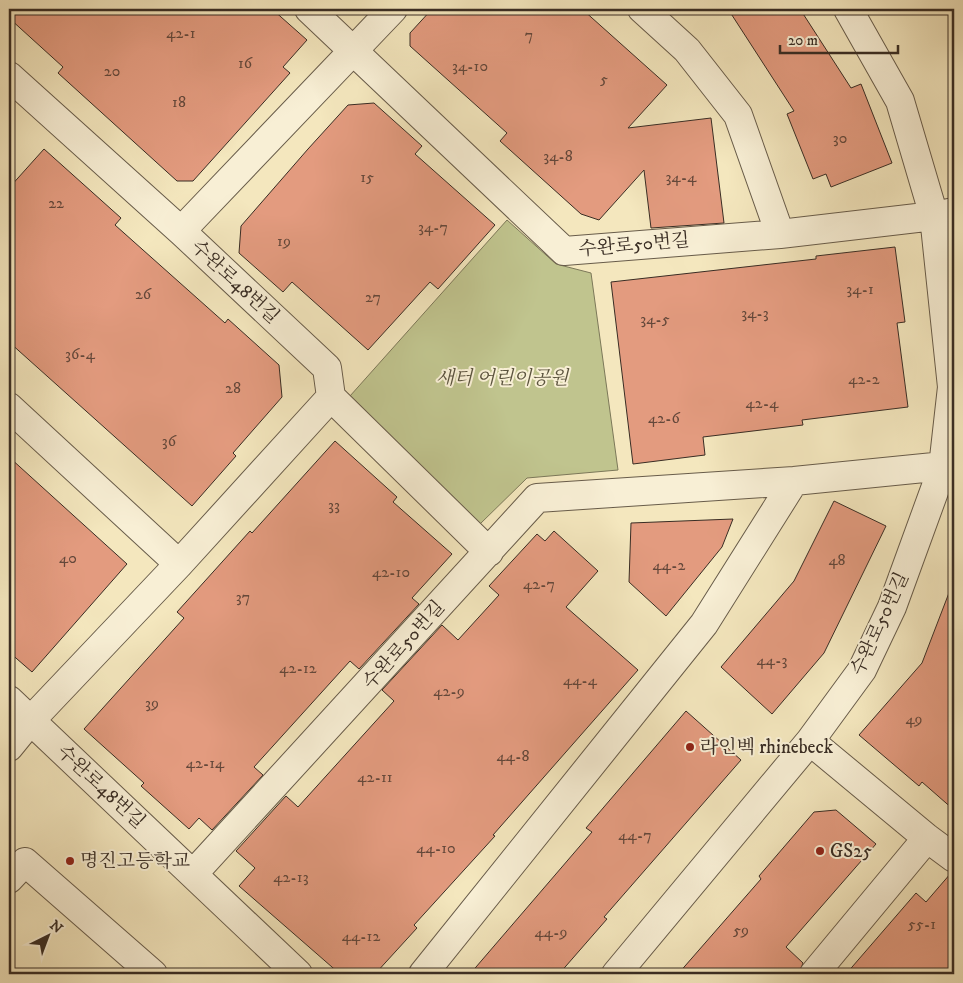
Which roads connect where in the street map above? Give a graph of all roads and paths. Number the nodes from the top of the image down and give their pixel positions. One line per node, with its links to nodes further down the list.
1 (309, 9): 5 (street, 수완로50번길)
2 (393, 9): 5 (street, 수완로48번길)
3 (642, 9): 9 (street)
4 (848, 9): 7 (street, 수완로50번길)
5 (353, 50): 8 (street, 수완로48번길); 9 (street, 수완로50번길)
6 (9, 76): 8 (street)
7 (944, 214): 9 (street, 수완로50번길); 12 (street, 수완로50번길)
8 (181, 231): 10 (street, 수완로48번길)
9 (780, 234)
10 (331, 397): 14 (street); 15 (street)
11 (9, 407): 15 (street)
12 (949, 466): 13 (street, 수완로50번길); 18 (street, 수완로50번길)
13 (794, 481): 14 (street, 수완로50번길); 26 (street)
14 (489, 552): 22 (street, 수완로50번길)
15 (179, 564): 17 (street)
16 (9, 700): 17 (street, 수완로48번길)
17 (31, 720): 19 (street); 22 (street, 수완로48번길)
18 (810, 741): 20 (street); 27 (street, 수완로50번길)
19 (9, 747)
20 (927, 838): 21 (street); 28 (street)
21 (954, 858)
22 (194, 874): 25 (street)
23 (9, 879): 24 (street)
24 (153, 974)
25 (298, 974)
26 (423, 974)
27 (616, 974)
28 (814, 974)

